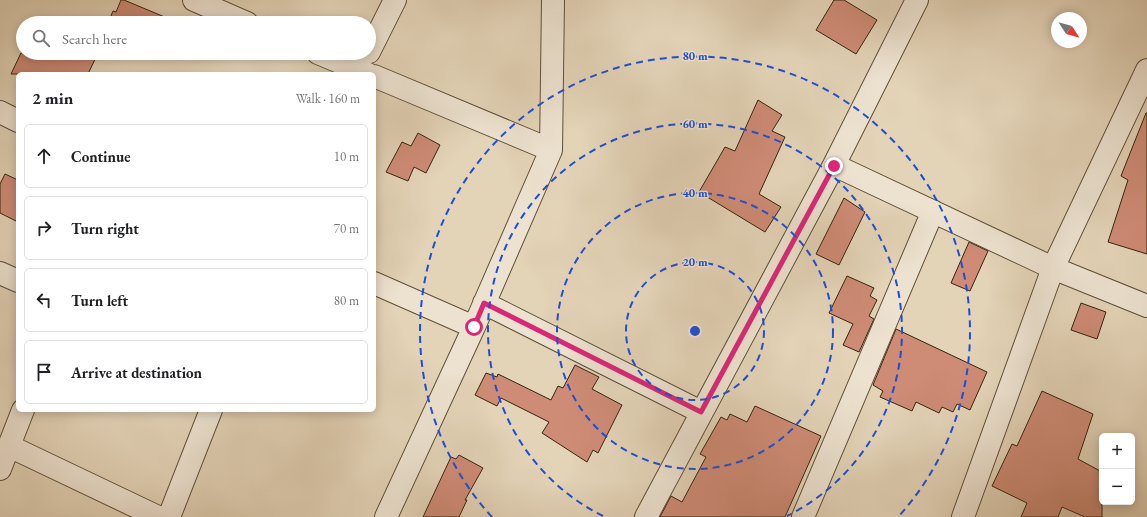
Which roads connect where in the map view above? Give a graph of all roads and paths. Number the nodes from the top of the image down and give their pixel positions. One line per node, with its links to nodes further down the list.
1 (194, 0): 5 (street)
2 (395, 0): 6 (street)
3 (553, 0): 12 (street)
4 (917, 0): 13 (street)
5 (237, 13)
6 (376, 44)
7 (342, 60): 8 (street)
8 (366, 67): 12 (street)
9 (1147, 70): 15 (street)
10 (0, 112): 11 (street)
11 (16, 120)
12 (551, 150): 19 (street)
13 (834, 166): 14 (street); 24 (street)
14 (933, 210): 15 (street); 31 (street)
15 (1053, 268): 20 (street); 32 (street)
16 (0, 273): 17 (street)
17 (16, 280)
18 (376, 284): 21 (street)
19 (484, 303): 21 (street); 24 (street)
20 (1147, 306)
21 (474, 327): 29 (street)
22 (22, 412): 25 (street)
23 (210, 412): 28 (street)
24 (701, 412): 30 (street)
25 (9, 446): 26 (street); 27 (street)
26 (0, 469)
27 (158, 517)
28 (169, 517)
29 (386, 517)
30 (646, 517)
31 (803, 517)
32 (963, 517)

